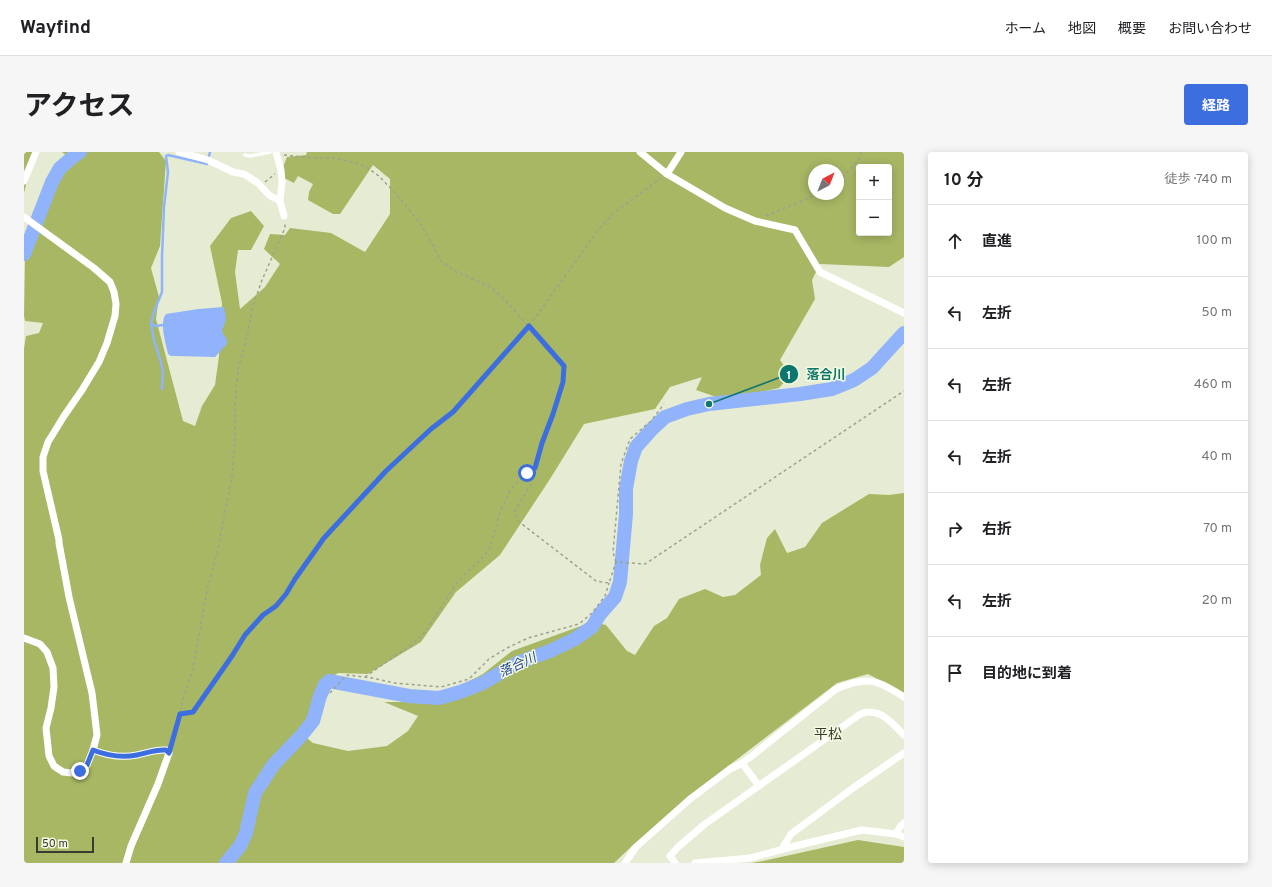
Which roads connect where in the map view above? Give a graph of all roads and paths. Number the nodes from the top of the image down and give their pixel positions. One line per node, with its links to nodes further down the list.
1 (36, 152): 11 (street)
2 (179, 152): 12 (street)
3 (640, 152): 9 (street)
4 (681, 152): 9 (street)
5 (861, 152): 10 (path)
6 (274, 153): 7 (lane); 8 (street); 19 (path)
7 (245, 155)
8 (281, 170): 12 (path); 14 (street)
9 (668, 174): 17 (street); 19 (path)
10 (844, 176)
11 (24, 181)
12 (261, 186): 14 (street)
13 (808, 198): 17 (path)
14 (280, 201): 15 (street)
15 (284, 216): 29 (path)
16 (24, 217): 31 (street)
17 (755, 221): 18 (street)
18 (904, 314)
19 (529, 326): 22 (path); 29 (path)
20 (904, 391): 23 (path)
21 (664, 404): 23 (path)
22 (535, 468): 24 (path); 26 (path)
23 (617, 562): 24 (path)
24 (609, 583): 26 (path)
25 (24, 638): 31 (street)
26 (365, 677): 27 (path)
27 (330, 694)
28 (904, 697): 34 (street)
29 (180, 714): 32 (path)
30 (904, 734): 35 (street)
31 (93, 750): 32 (street)
32 (169, 753): 40 (street)
33 (904, 753): 39 (street)
34 (742, 763): 35 (street); 41 (street)
35 (759, 786): 42 (street)
36 (904, 823): 37 (street)
37 (896, 834): 38 (street); 39 (street)
38 (904, 837)
39 (782, 849): 43 (street)
40 (126, 863)
41 (625, 863)
42 (676, 863)
43 (695, 863)

